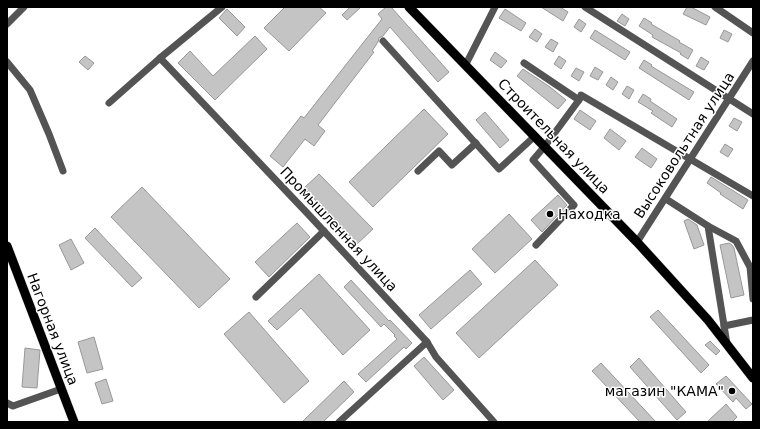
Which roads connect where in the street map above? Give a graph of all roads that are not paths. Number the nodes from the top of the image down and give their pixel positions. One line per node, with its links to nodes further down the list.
1 (24, 7): 7 (street)
2 (222, 7): 10 (street)
3 (409, 7): 14 (main road, Строительная улица)
4 (496, 7): 14 (street)
5 (585, 7): 16 (street)
6 (715, 7): 8 (street)
7 (7, 24)
8 (753, 34)
9 (384, 40): 20 (street)
10 (160, 58): 17 (street); 28 (street, Промышленная улица)
11 (753, 61): 16 (street, Высоковольтная улица)
12 (7, 62): 23 (street)
13 (524, 63): 15 (street)
14 (466, 64): 19 (main road, Строительная улица)
15 (579, 100): 21 (street); 22 (street)
16 (730, 100): 18 (street); 22 (street, Высоковольтная улица)
17 (109, 103)
18 (753, 114)
19 (535, 136): 20 (street); 21 (main road, Строительная улица)
20 (476, 143): 24 (street)
21 (545, 146): 29 (main road, Строительная улица); 30 (street)
22 (691, 158): 25 (street); 26 (street, Высоковольтная улица)
23 (63, 171)
24 (418, 171)
25 (753, 196)
26 (666, 199): 27 (street); 29 (street, Высоковольтная улица)
27 (708, 226): 33 (street); 35 (street)
28 (324, 231): 32 (street); 36 (street, Промышленная улица)
29 (637, 242): 37 (main road, Строительная улица)
30 (536, 245)
31 (7, 246): 39 (main road, Нагорная улица)
32 (256, 298)
33 (753, 299)
34 (753, 320): 35 (street)
35 (724, 326): 37 (street)
36 (427, 342): 42 (street); 43 (street, Промышленная улица)
37 (727, 344): 38 (main road, Строительная улица)
38 (753, 378)
39 (61, 389): 40 (street); 41 (main road, Нагорная улица)
40 (7, 403)
41 (74, 422)
42 (339, 422)
43 (494, 422)

